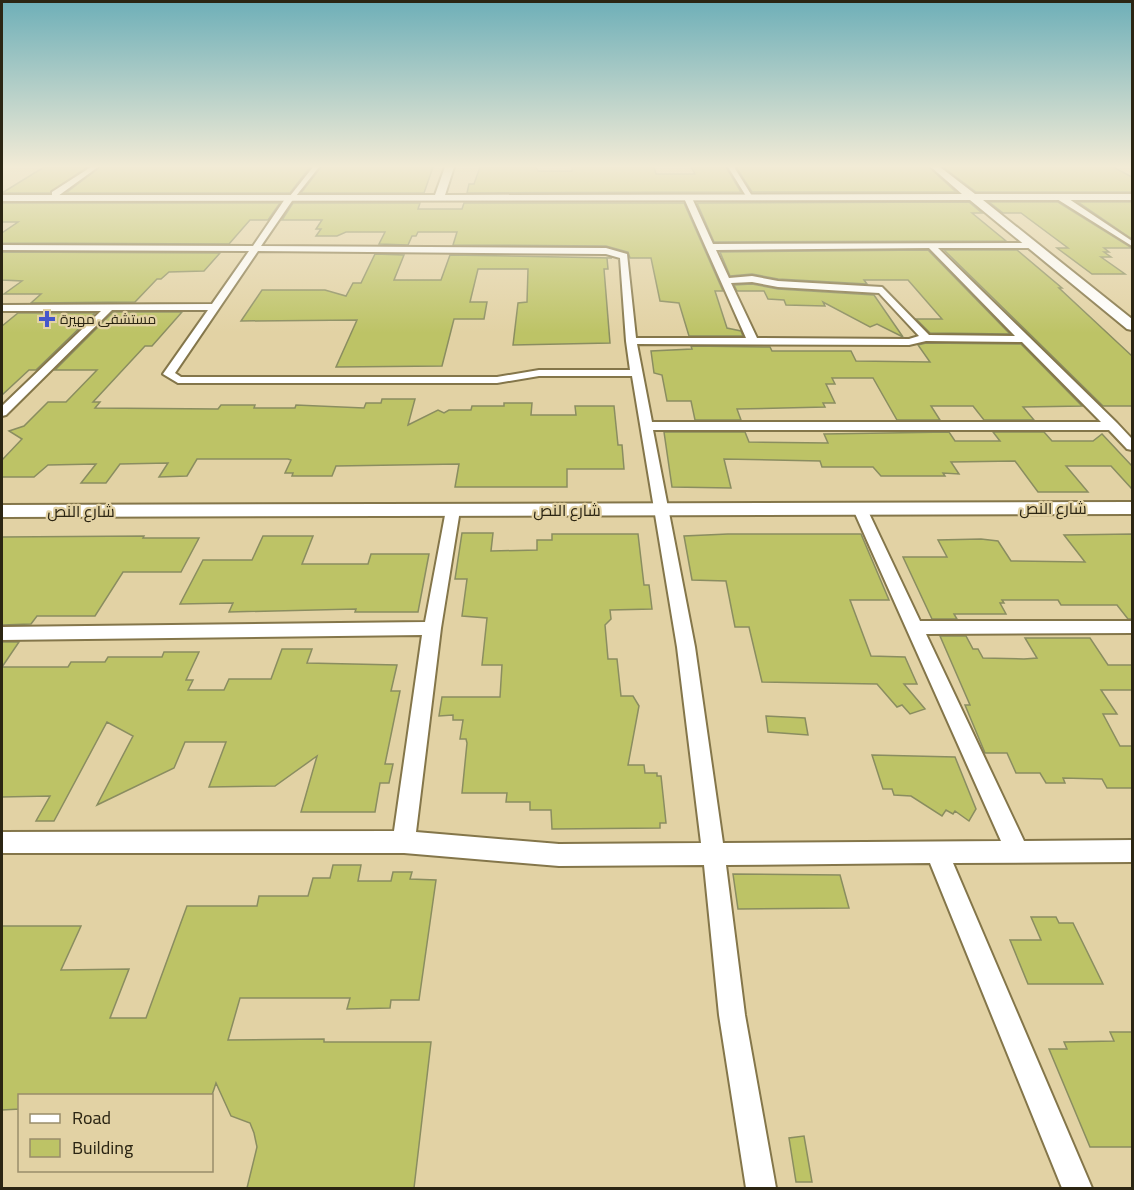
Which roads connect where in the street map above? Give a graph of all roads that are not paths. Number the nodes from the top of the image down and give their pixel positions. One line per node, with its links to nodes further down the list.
1 (273, 223): 7 (street)
2 (699, 223): 8 (street)
3 (1004, 223): 6 (main road)
4 (1099, 223): 5 (street)
5 (1132, 244)
6 (1032, 245): 9 (street); 17 (main road)
7 (256, 247): 10 (street); 13 (street); 20 (street)
8 (709, 247): 9 (street); 11 (street)
9 (932, 247): 19 (street)
10 (2, 248)
11 (726, 281): 18 (street); 21 (street)
12 (110, 307): 13 (street); 15 (street); 23 (street)
13 (216, 307): 22 (street)
14 (2, 308): 15 (street)
15 (19, 308): 16 (street)
16 (2, 323)
17 (1132, 326)
18 (926, 338): 19 (street); 21 (street)
19 (1025, 339): 25 (street)
20 (631, 340): 21 (street); 22 (street)
21 (753, 342)
22 (638, 373): 24 (street)
23 (2, 412)
24 (648, 426): 25 (street); 30 (street)
25 (1113, 426): 26 (street)
26 (1132, 446)
27 (1132, 508): 28 (main road, شارع النص)
28 (860, 509): 30 (main road, شارع النص); 34 (street)
29 (453, 510): 30 (main road, شارع النص); 31 (main road, شارع النص); 33 (street)
30 (661, 510): 41 (street)
31 (2, 511)
32 (1132, 627): 34 (street)
33 (432, 628): 35 (street); 36 (street)
34 (914, 628): 39 (street)
35 (2, 633)
36 (404, 842): 37 (street); 41 (street)
37 (2, 843)
38 (1132, 850): 39 (street)
39 (1017, 851): 40 (street)
40 (938, 852): 41 (street); 43 (street)
41 (714, 855): 42 (street)
42 (761, 1188)
43 (1077, 1188)

